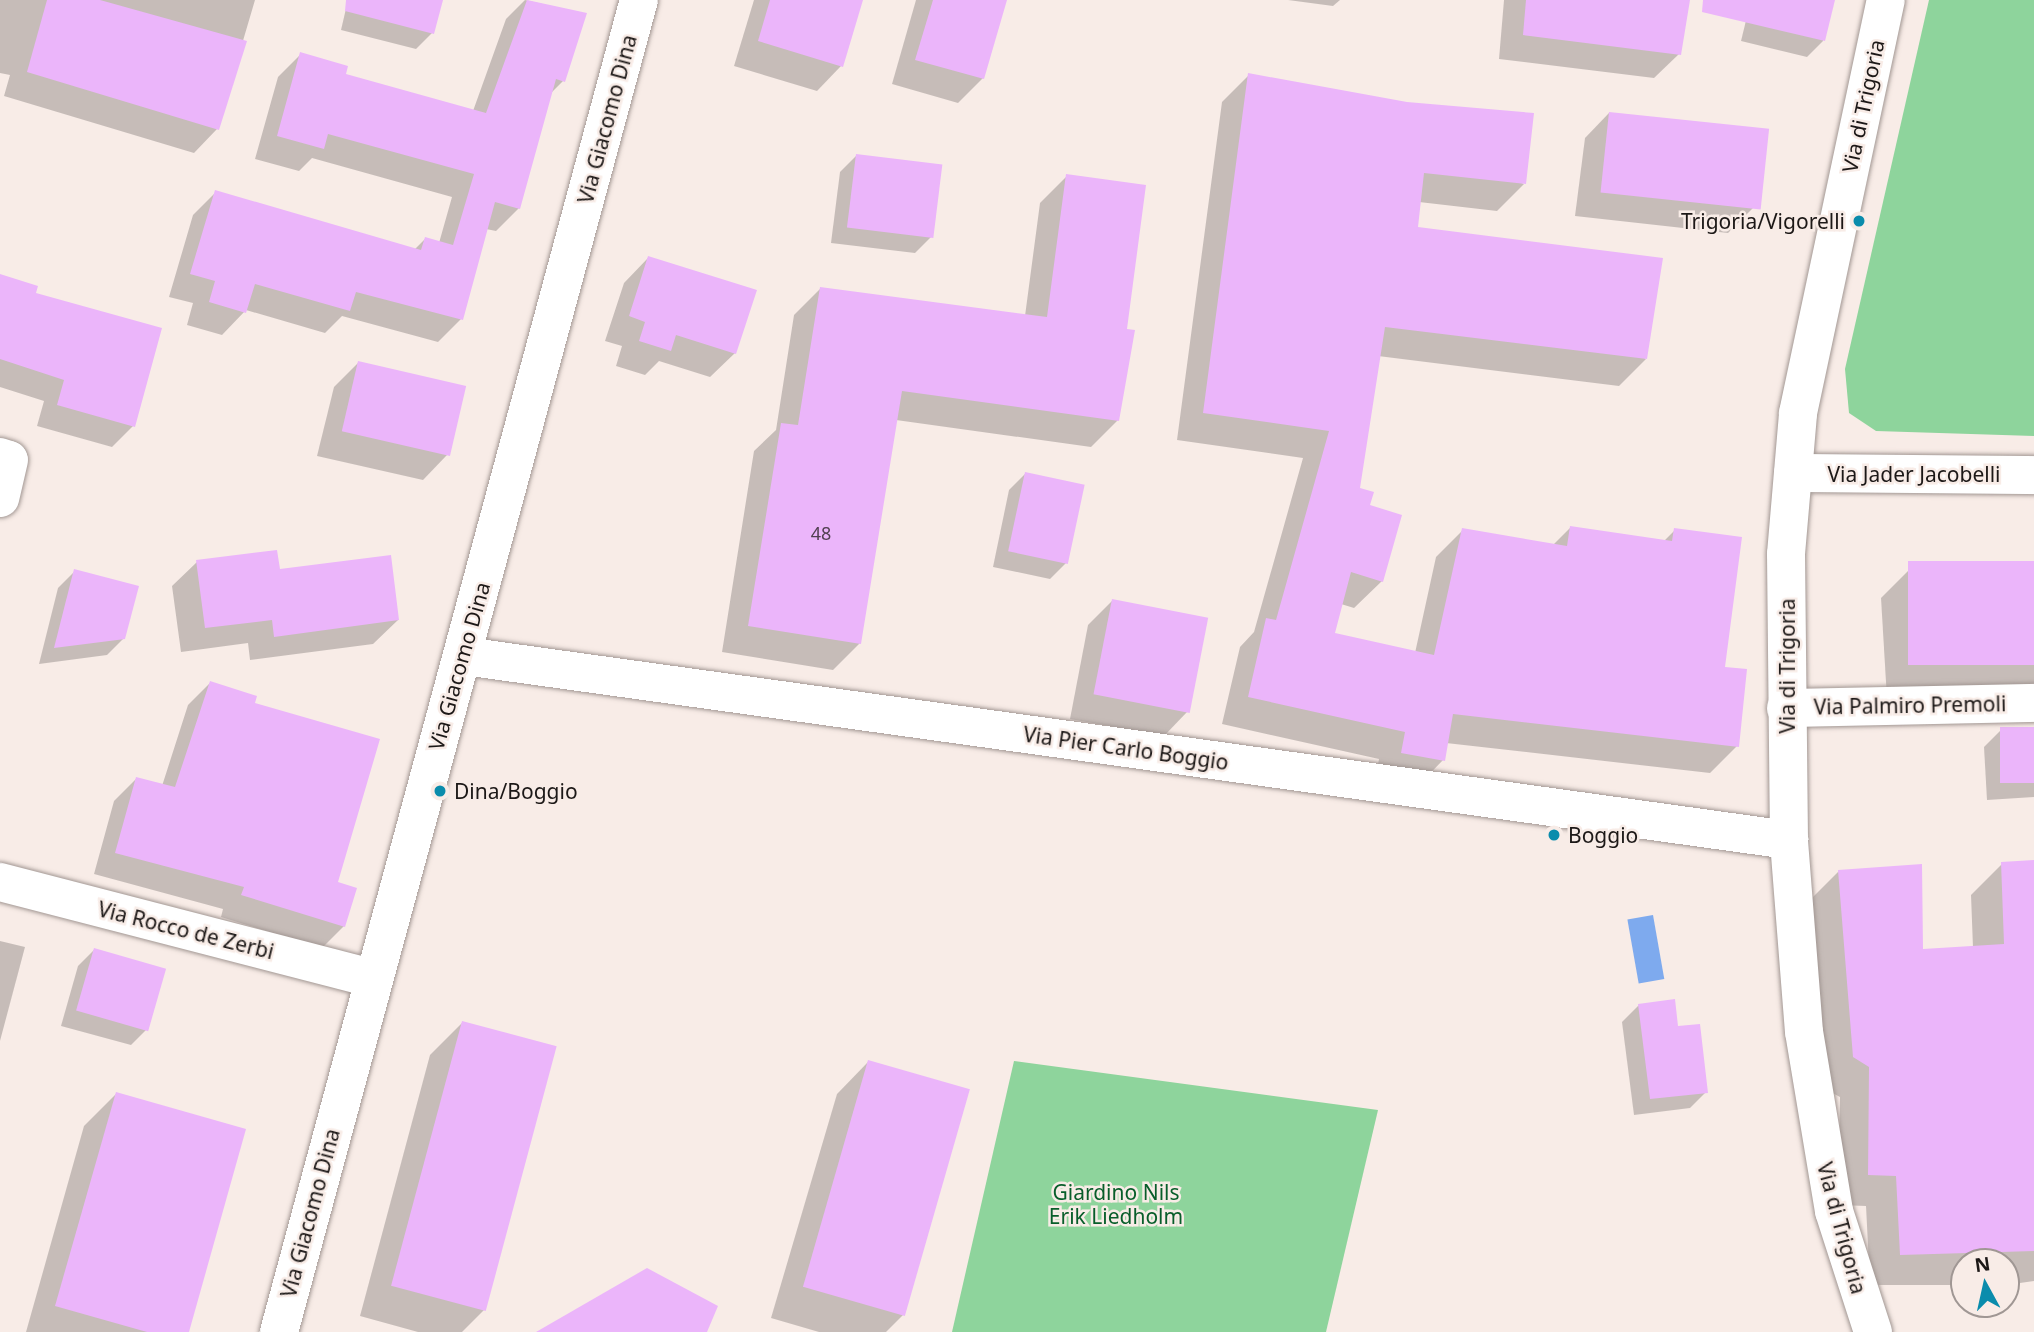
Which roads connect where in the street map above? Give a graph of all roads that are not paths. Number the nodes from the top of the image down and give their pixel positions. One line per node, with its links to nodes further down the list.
1 (639, 0): 7 (street, Via Giacomo Dina)
2 (1886, 0): 4 (street, Via di Trigoria)
3 (0, 457): 6 (street)
4 (1793, 473): 5 (street, Via Jader Jacobelli); 9 (street, Via di Trigoria)
5 (2034, 474)
6 (0, 498)
7 (464, 656): 10 (street, Via Pier Carlo Boggio); 12 (street, Via Giacomo Dina)
8 (2034, 703): 9 (street, Via Palmiro Premoli)
9 (1786, 708): 10 (street, Via di Trigoria)
10 (1788, 840): 14 (street, Via di Trigoria)
11 (0, 882): 12 (street, Via Rocco de Zerbi)
12 (372, 978): 13 (street, Via Giacomo Dina)
13 (279, 1332)
14 (1873, 1332)

